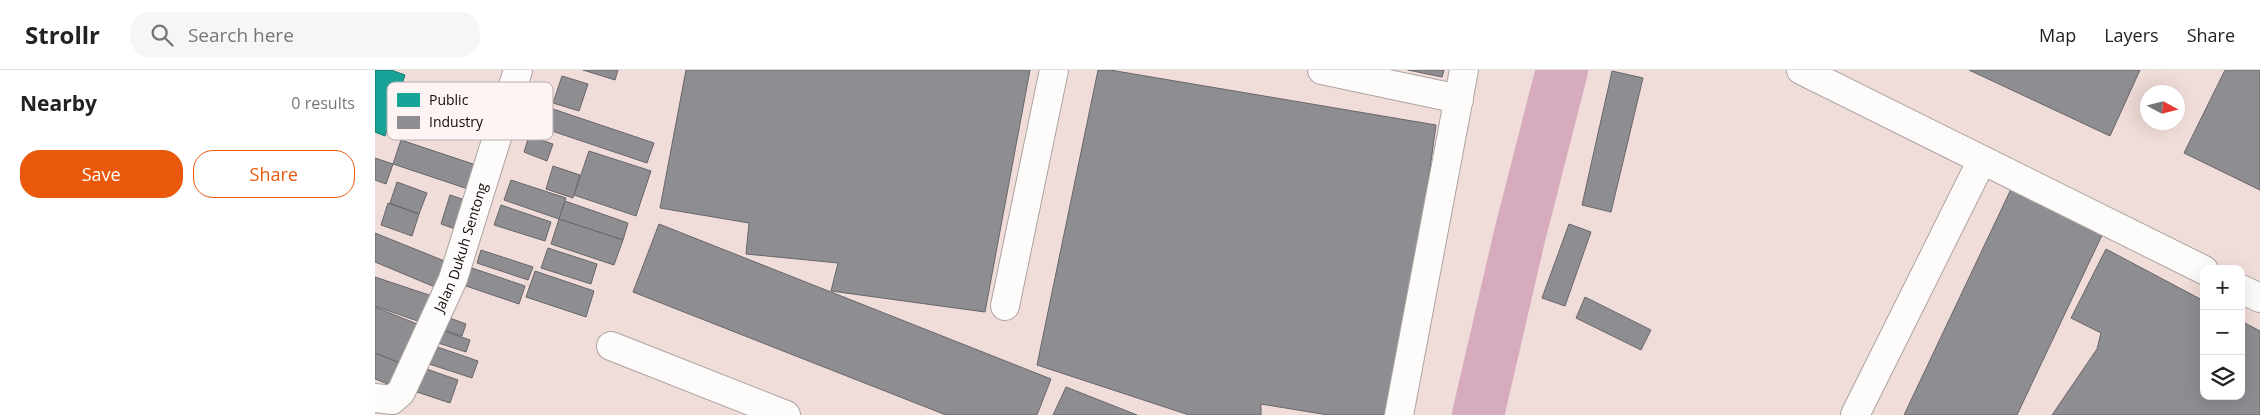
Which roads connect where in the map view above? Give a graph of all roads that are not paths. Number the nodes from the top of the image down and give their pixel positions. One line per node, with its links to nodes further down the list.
1 (518, 70): 6 (lane, Jalan Dukuh Sentong)
2 (1054, 70): 13 (lane)
3 (1322, 70): 7 (lane)
4 (1464, 70): 7 (lane)
5 (1801, 70): 9 (lane)
6 (514, 82)
7 (1459, 100): 17 (lane)
8 (496, 140): 15 (lane, Jalan Dukuh Sentong)
9 (1983, 160): 10 (lane); 18 (lane)
10 (2200, 268)
11 (2245, 291): 12 (lane)
12 (2260, 298)
13 (1005, 306)
14 (611, 346): 16 (lane)
15 (375, 398)
16 (786, 415)
17 (1399, 415)
18 (1855, 415)

